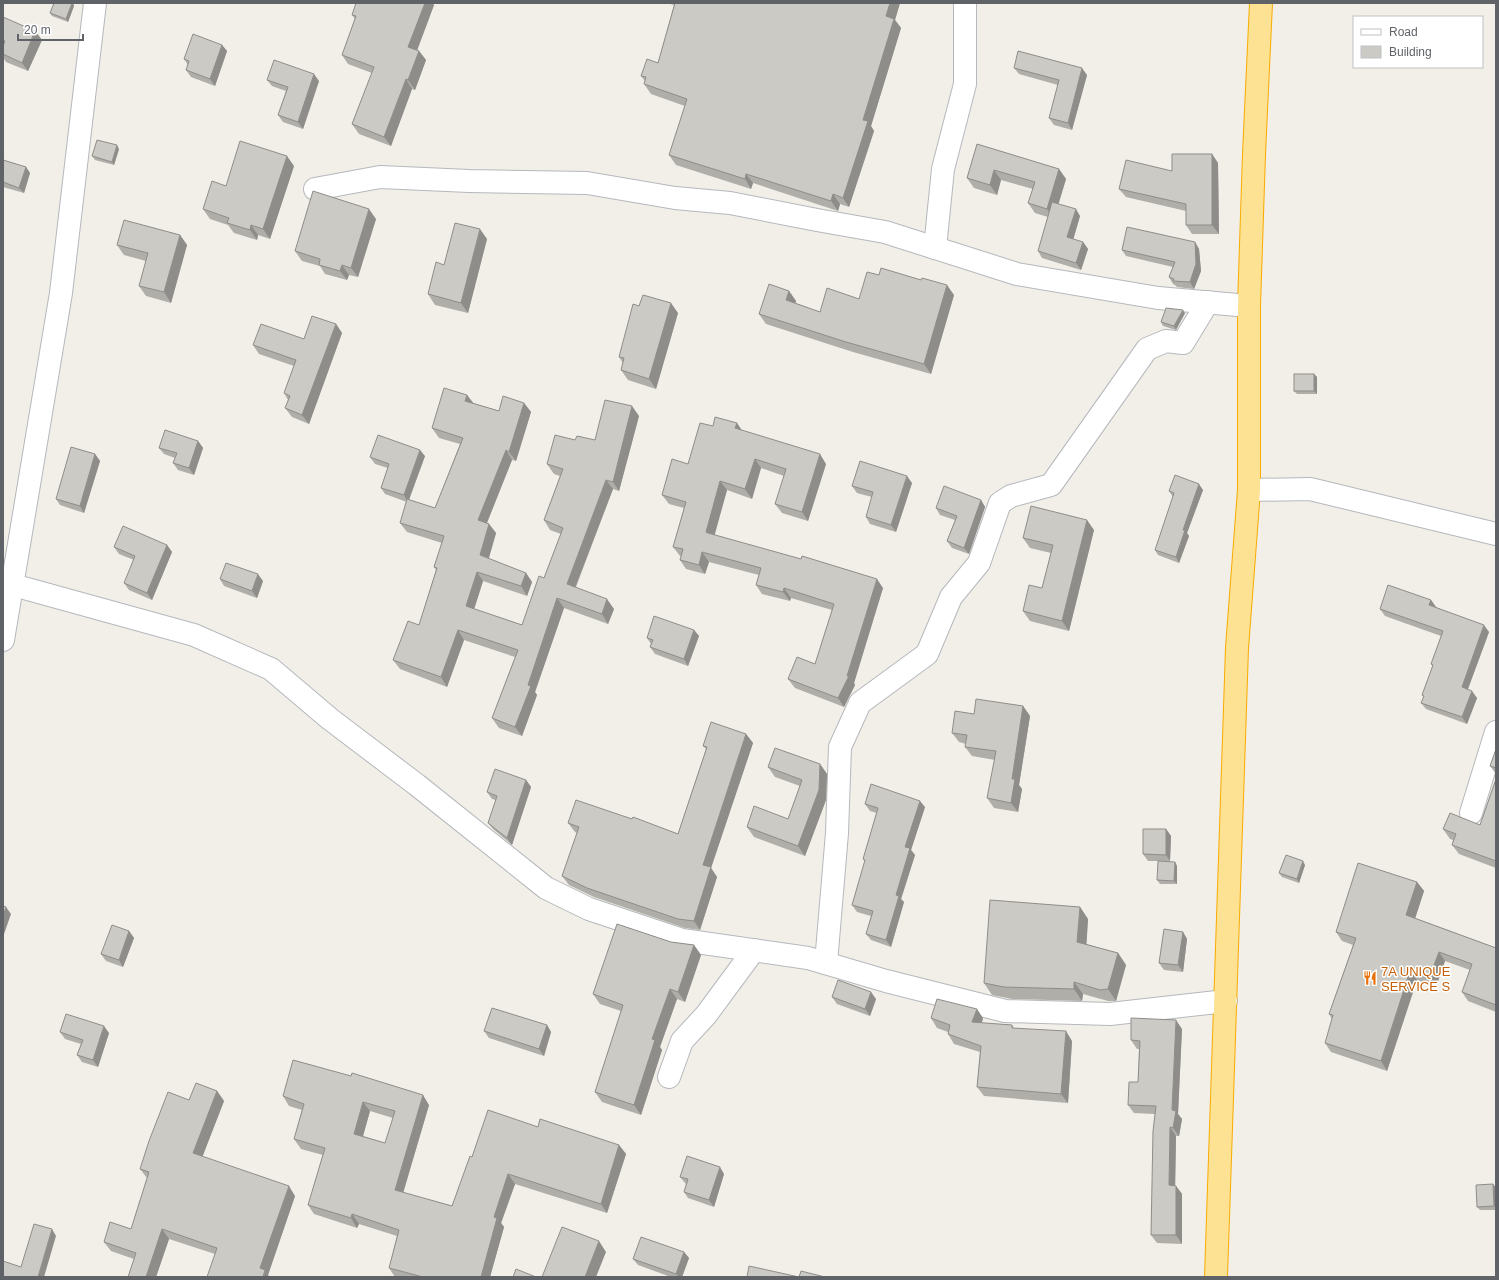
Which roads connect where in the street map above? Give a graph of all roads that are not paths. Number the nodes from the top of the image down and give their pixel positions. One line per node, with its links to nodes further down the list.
1 (95, 3): 10 (street)
2 (965, 3): 5 (street)
3 (1261, 3): 7 (highway)
4 (315, 189): 5 (street)
5 (935, 248): 6 (street)
6 (1208, 302): 7 (street); 15 (street)
7 (1249, 306): 8 (highway)
8 (1249, 490): 9 (street); 16 (highway)
9 (1496, 534)
10 (13, 585): 11 (street); 14 (street)
11 (3, 640)
12 (1496, 732): 13 (street)
13 (1471, 813)
14 (754, 950): 15 (street); 17 (street)
15 (826, 963): 16 (street)
16 (1226, 1001): 18 (highway)
17 (670, 1077)
18 (1216, 1277)

